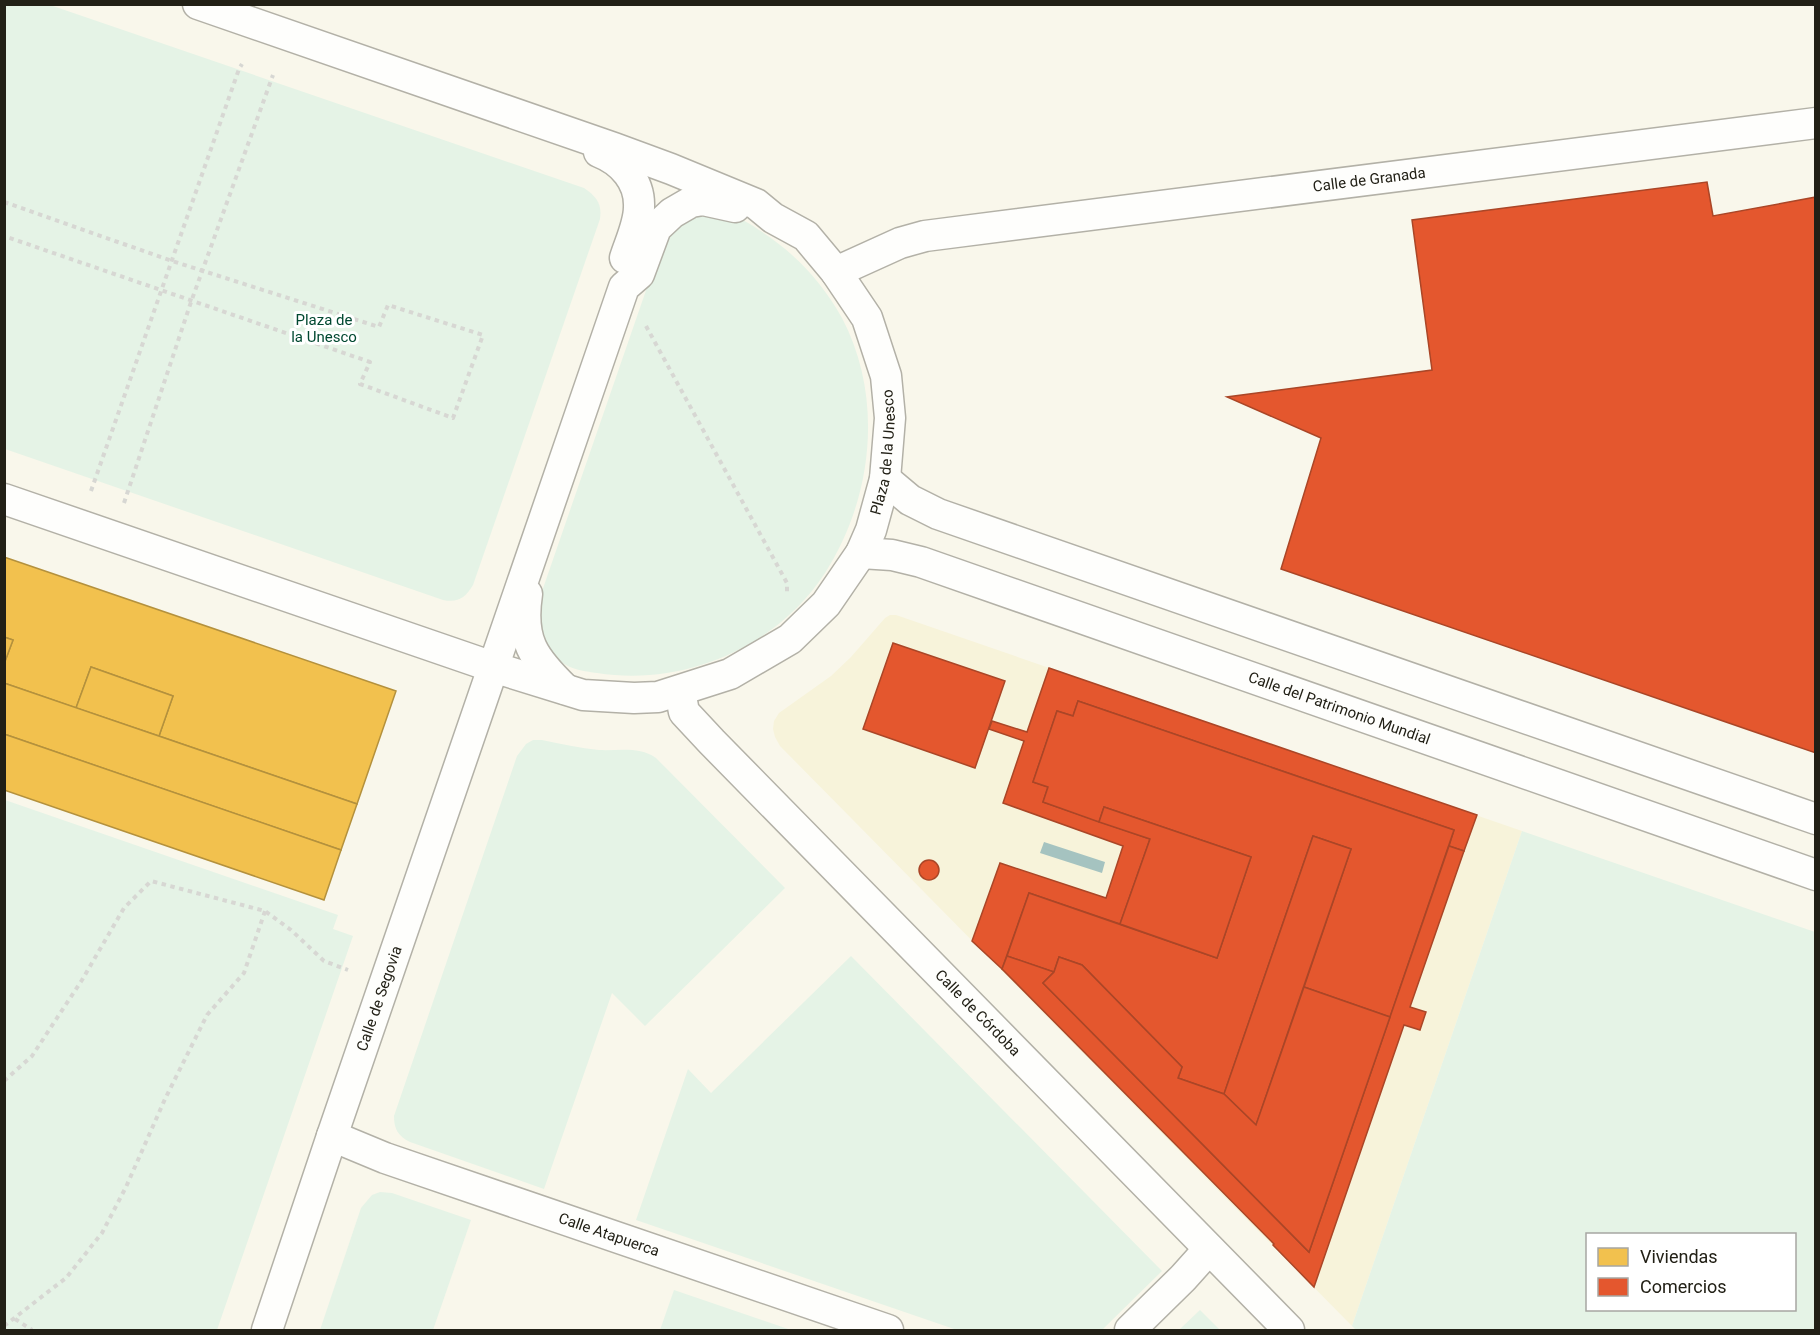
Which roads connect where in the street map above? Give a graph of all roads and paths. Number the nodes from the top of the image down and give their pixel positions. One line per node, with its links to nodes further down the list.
1 (198, 4): 5 (street, Plaza de la Unesco)
2 (242, 64): 9 (path)
3 (273, 75): 10 (path)
4 (1815, 123): 11 (street, Calle de Granada)
5 (552, 126): 7 (street, Plaza de la Unesco); 13 (street)
6 (4, 202): 9 (path)
7 (773, 218): 11 (street, Plaza de la Unesco); 13 (street)
8 (4, 237): 12 (path)
9 (172, 261): 10 (path); 12 (path)
10 (203, 270): 14 (path); 14 (path)
11 (836, 272): 15 (street, Plaza de la Unesco)
12 (161, 290): 14 (path); 16 (path)
13 (622, 294): 19 (street); 21 (path)
14 (191, 302): 18 (path)
15 (885, 479): 20 (street, Plaza de la Unesco); 25 (street)
16 (91, 491)
17 (4, 499): 22 (street, Plaza de la Unesco)
18 (124, 503)
19 (539, 534): 22 (street); 23 (street)
20 (861, 553): 21 (street, Plaza de la Unesco); 26 (street, Calle del Patrimonio Mundial)
21 (800, 629): 24 (street, Plaza de la Unesco)
22 (493, 667): 23 (street, Plaza de la Unesco); 30 (street, Calle de Segovia)
23 (565, 689): 24 (street, Plaza de la Unesco)
24 (680, 691): 31 (street, Calle de Córdoba)
25 (1815, 819)
26 (1815, 875)
27 (265, 911): 28 (path); 29 (path); 32 (path)
28 (348, 970)
29 (4, 1081)
30 (332, 1137): 35 (street, Calle de Segovia); 36 (street, Calle Atapuerca)
31 (1209, 1249): 37 (street); 38 (street, Calle de Córdoba)
32 (15, 1318): 33 (path); 34 (path)
33 (4, 1326)
34 (32, 1330)
35 (267, 1330)
36 (888, 1330)
37 (1130, 1330)
38 (1288, 1330)

